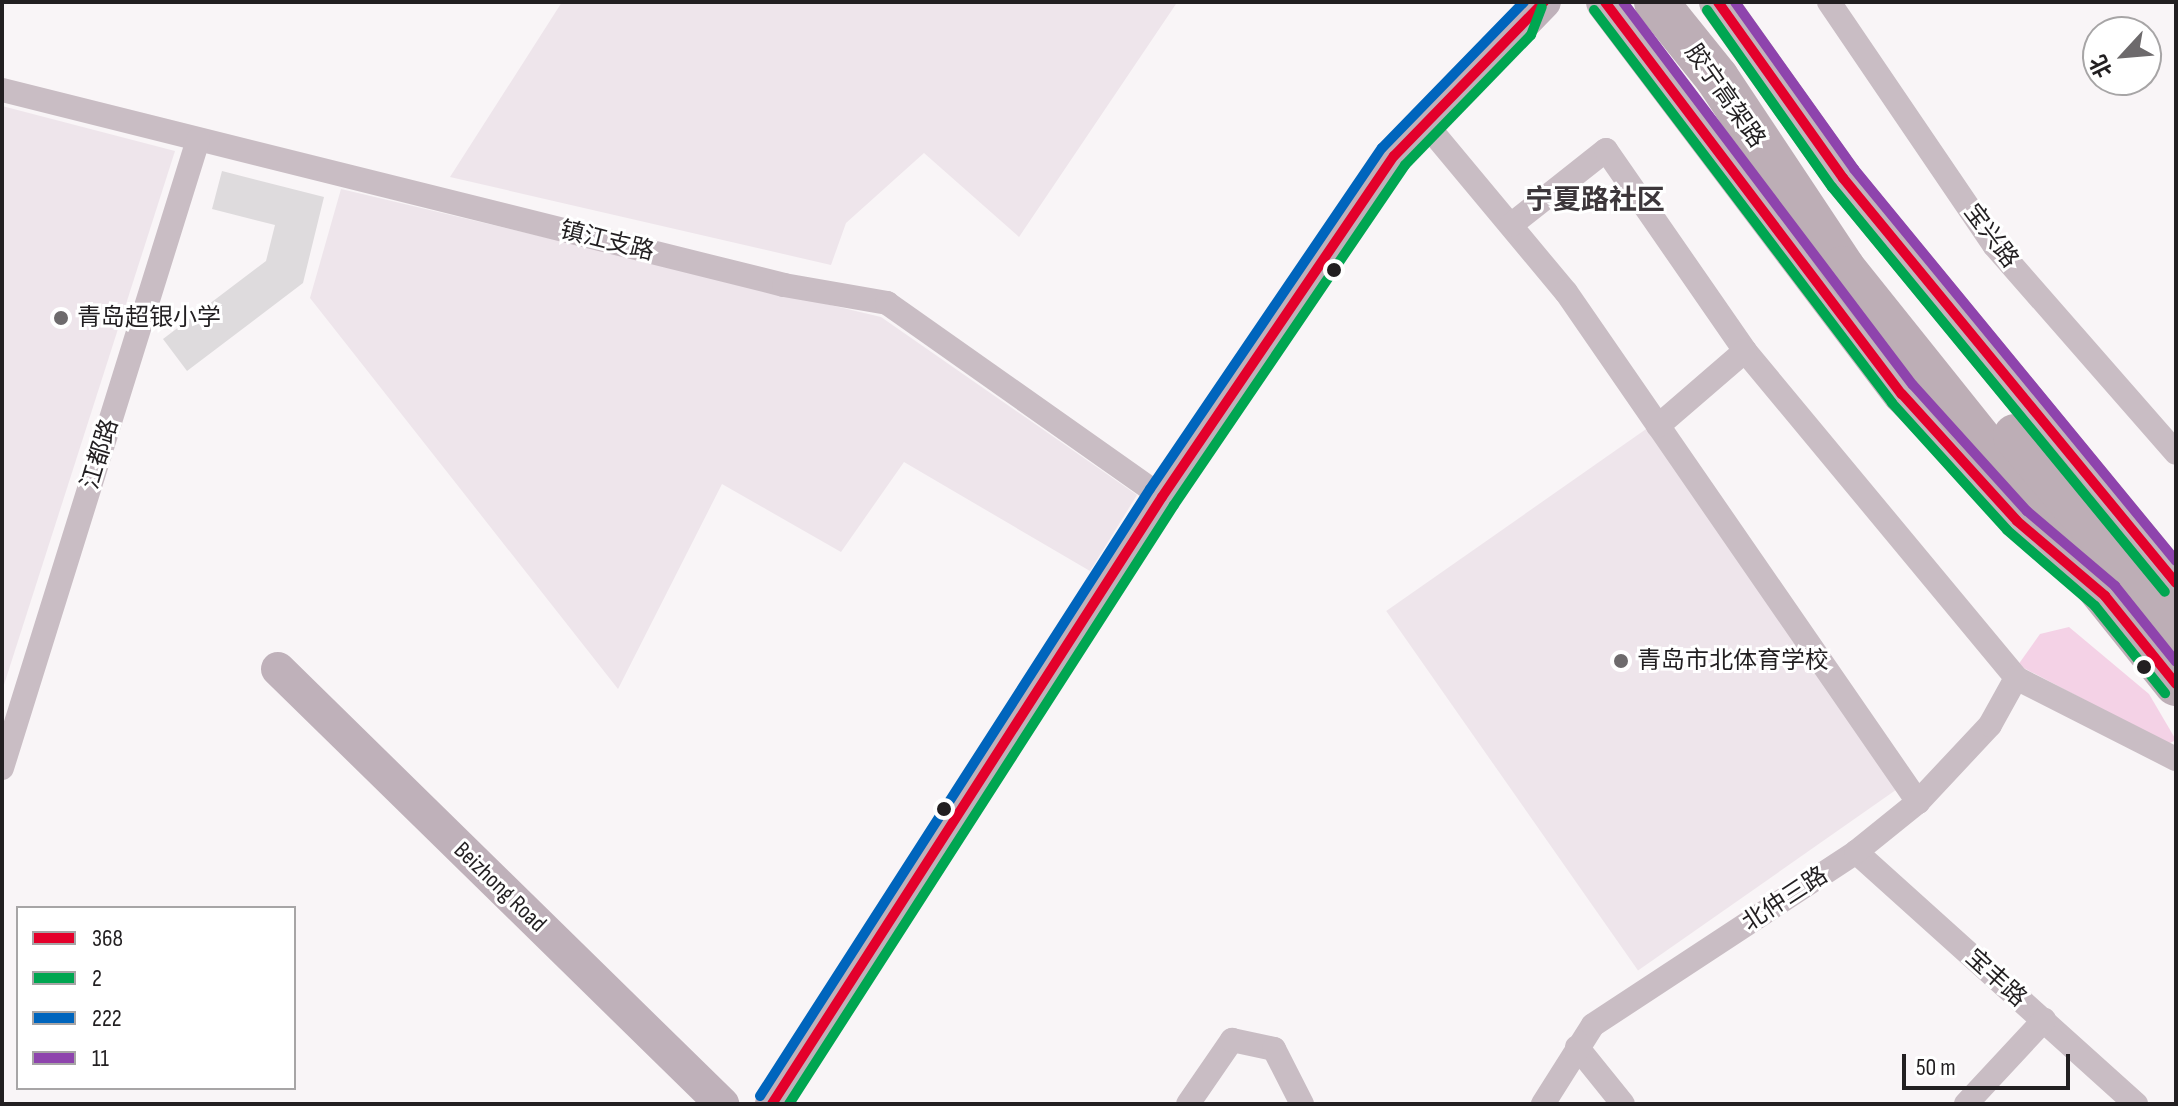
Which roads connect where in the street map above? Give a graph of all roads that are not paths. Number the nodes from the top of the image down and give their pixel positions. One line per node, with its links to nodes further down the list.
1 (1656, 2): 16 (highway, 胶宁高架路)
2 (1691, 2): 17 (highway, 胶宁高架路)
3 (1718, 2): 15 (main road)
4 (1829, 2): 13 (street, 宝兴路)
5 (1608, 4): 16 (main road)
6 (1531, 10): 8 (street)
7 (2, 90): 9 (street, 镇江支路)
8 (1425, 123): 10 (street); 14 (street)
9 (198, 140): 14 (street, 镇江支路); 22 (street, 江都路)
10 (1511, 225): 11 (street); 12 (street)
11 (1745, 351): 12 (street); 19 (street)
12 (1658, 426): 23 (street)
13 (2176, 453)
14 (1162, 497): 28 (street)
15 (2176, 583)
16 (2105, 596): 20 (highway, 胶宁高架路)
17 (2176, 626)
18 (278, 669): 27 (street, Beizhong Road)
19 (2016, 678): 21 (street); 23 (street, 北仲三路)
20 (2176, 684)
21 (2176, 759)
22 (2, 768)
23 (1918, 802): 24 (street, 北仲三路)
24 (1856, 852): 25 (street, 宝丰路); 26 (street, 北仲三路)
25 (2044, 1020): 33 (street); 34 (street, 宝丰路)
26 (1577, 1047): 31 (street, 北仲三路); 32 (street)
27 (722, 1104)
28 (772, 1104)
29 (1188, 1104): 30 (street)
30 (1302, 1104)
31 (1543, 1104)
32 (1623, 1104)
33 (1966, 1104)
34 (2136, 1104)

